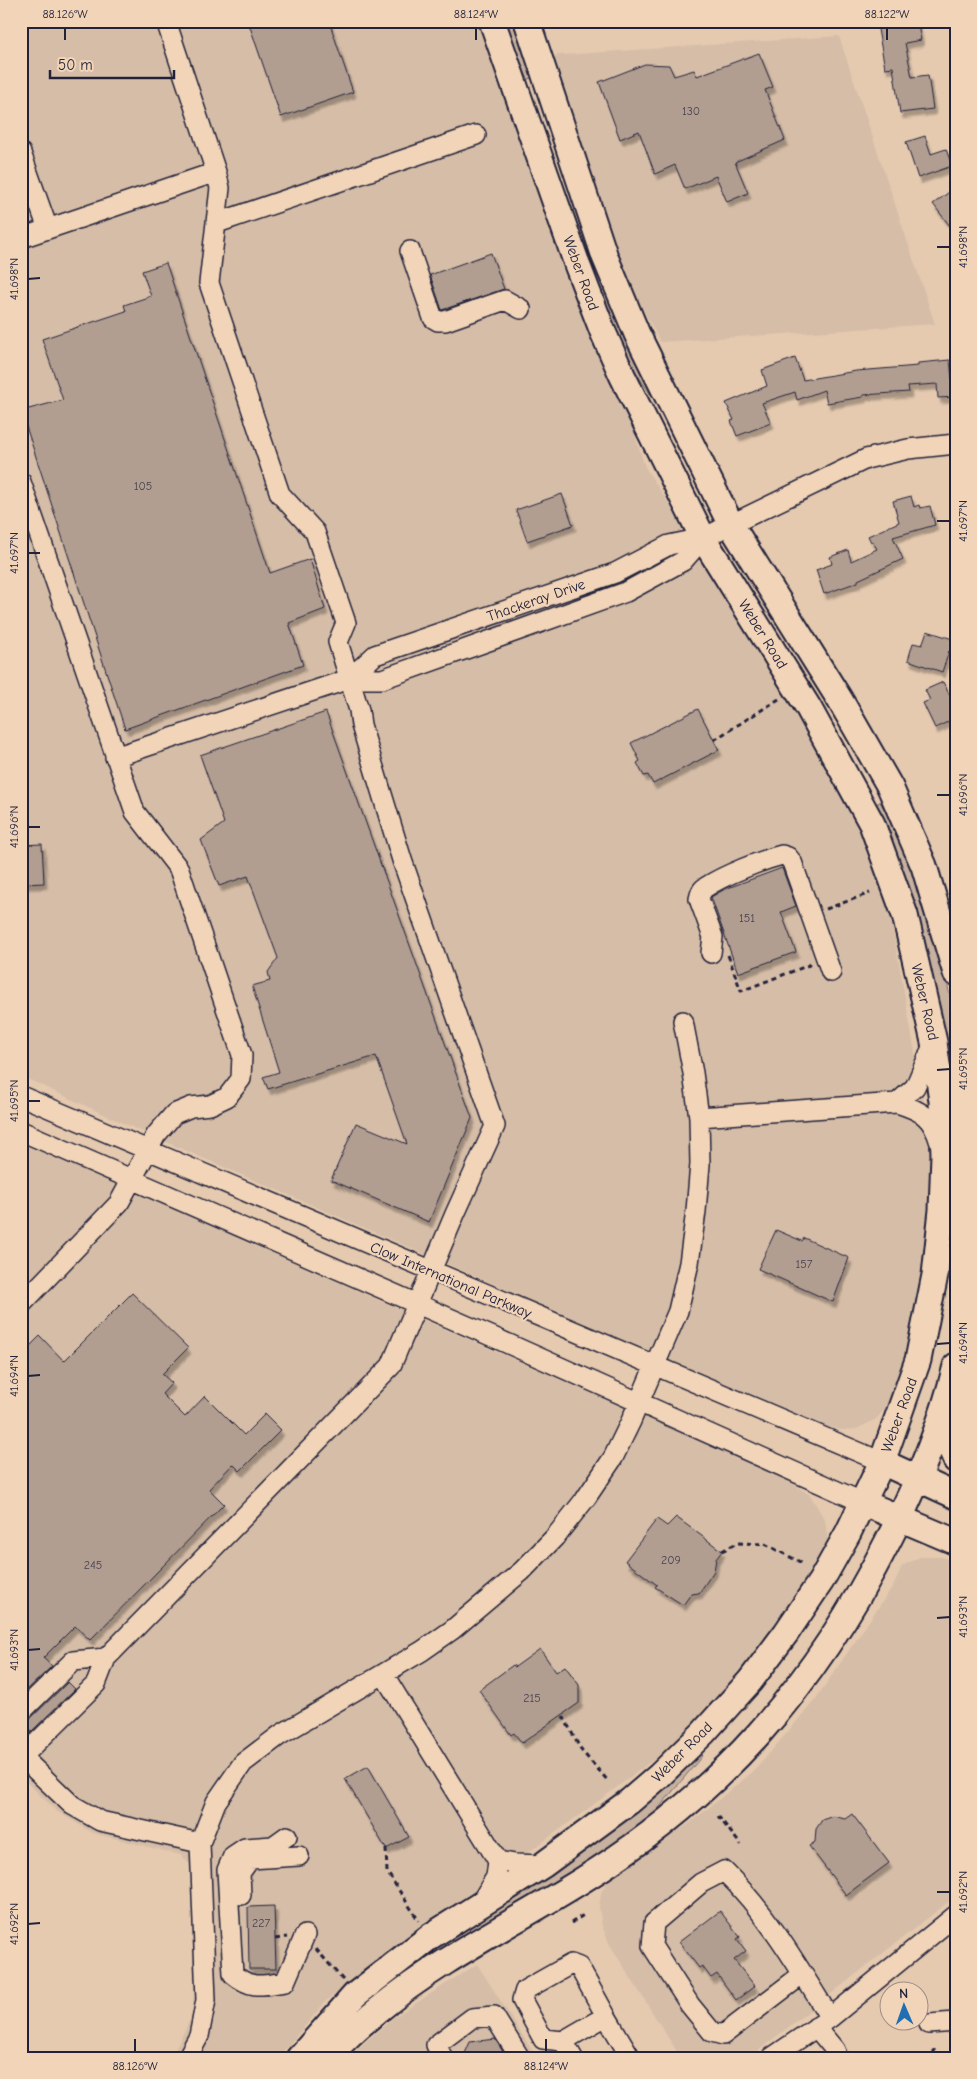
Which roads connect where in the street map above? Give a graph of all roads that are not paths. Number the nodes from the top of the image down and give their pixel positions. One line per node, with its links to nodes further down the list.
1 (166, 21): 6 (street)
2 (492, 21): 15 (main road, Weber Road)
3 (527, 21): 14 (main road, Weber Road)
4 (476, 135): 7 (street)
5 (21, 153): 8 (street)
6 (216, 172): 7 (street); 8 (street)
7 (217, 224): 16 (street)
8 (48, 229): 9 (street)
9 (21, 238)
10 (410, 251): 11 (street)
11 (521, 309)
12 (956, 444): 14 (street, Thackeray Drive)
13 (21, 482): 17 (street)
14 (731, 525): 15 (street, Thackeray Drive); 20 (main road, Weber Road)
15 (703, 538): 16 (street, Thackeray Drive); 16 (street); 22 (main road, Weber Road)
16 (350, 679): 17 (street, Thackeray Drive); 30 (street)
17 (115, 757): 27 (street)
18 (719, 953): 19 (street)
19 (831, 972)
20 (956, 973)
21 (683, 1021): 25 (street)
22 (934, 1042): 24 (street); 28 (main road, Weber Road)
23 (21, 1096): 27 (street, Clow International Parkway)
24 (897, 1103): 25 (street); 28 (street)
25 (699, 1117): 33 (street)
26 (21, 1131): 29 (street)
27 (147, 1151): 29 (street); 30 (street, Clow International Parkway)
28 (944, 1154): 38 (main road, Weber Road)
29 (132, 1179): 31 (street); 32 (street)
30 (431, 1272): 31 (street); 33 (street, Clow International Parkway)
31 (418, 1304): 36 (street); 44 (street)
32 (21, 1305)
33 (656, 1366): 36 (street); 38 (street, Clow International Parkway)
34 (956, 1366): 35 (main road)
35 (948, 1398): 37 (main road); 39 (main road)
36 (640, 1402): 41 (street); 45 (street)
37 (956, 1460)
38 (882, 1462): 39 (main road); 41 (main road, Weber Road)
39 (918, 1480): 40 (main road); 42 (main road)
40 (956, 1496)
41 (864, 1503): 42 (main road); 52 (main road, Weber Road)
42 (900, 1518): 43 (main road); 65 (main road)
43 (956, 1542)
44 (106, 1658): 46 (street); 47 (street)
45 (384, 1674): 49 (street); 51 (street)
46 (21, 1712)
47 (22, 1757): 49 (street)
48 (287, 1836): 57 (street)
49 (200, 1843): 63 (street)
50 (299, 1856): 57 (street)
51 (498, 1861): 52 (street); 53 (street)
52 (543, 1865): 53 (main road, Weber Road)
53 (479, 1905): 64 (main road, Weber Road)
54 (956, 1915): 60 (street)
55 (304, 1935): 57 (street)
56 (803, 1974): 56 (street); 60 (street)
57 (251, 1986)
58 (606, 2016): 62 (street); 62 (street); 69 (street)
59 (956, 2022): 61 (street)
60 (823, 2023): 70 (street); 71 (street)
61 (930, 2024)
62 (564, 2041): 68 (street)
63 (187, 2058)
64 (299, 2058)
65 (328, 2058)
66 (443, 2058): 67 (street)
67 (520, 2058)
68 (573, 2058)
69 (630, 2058)
70 (771, 2058)
71 (838, 2058)

